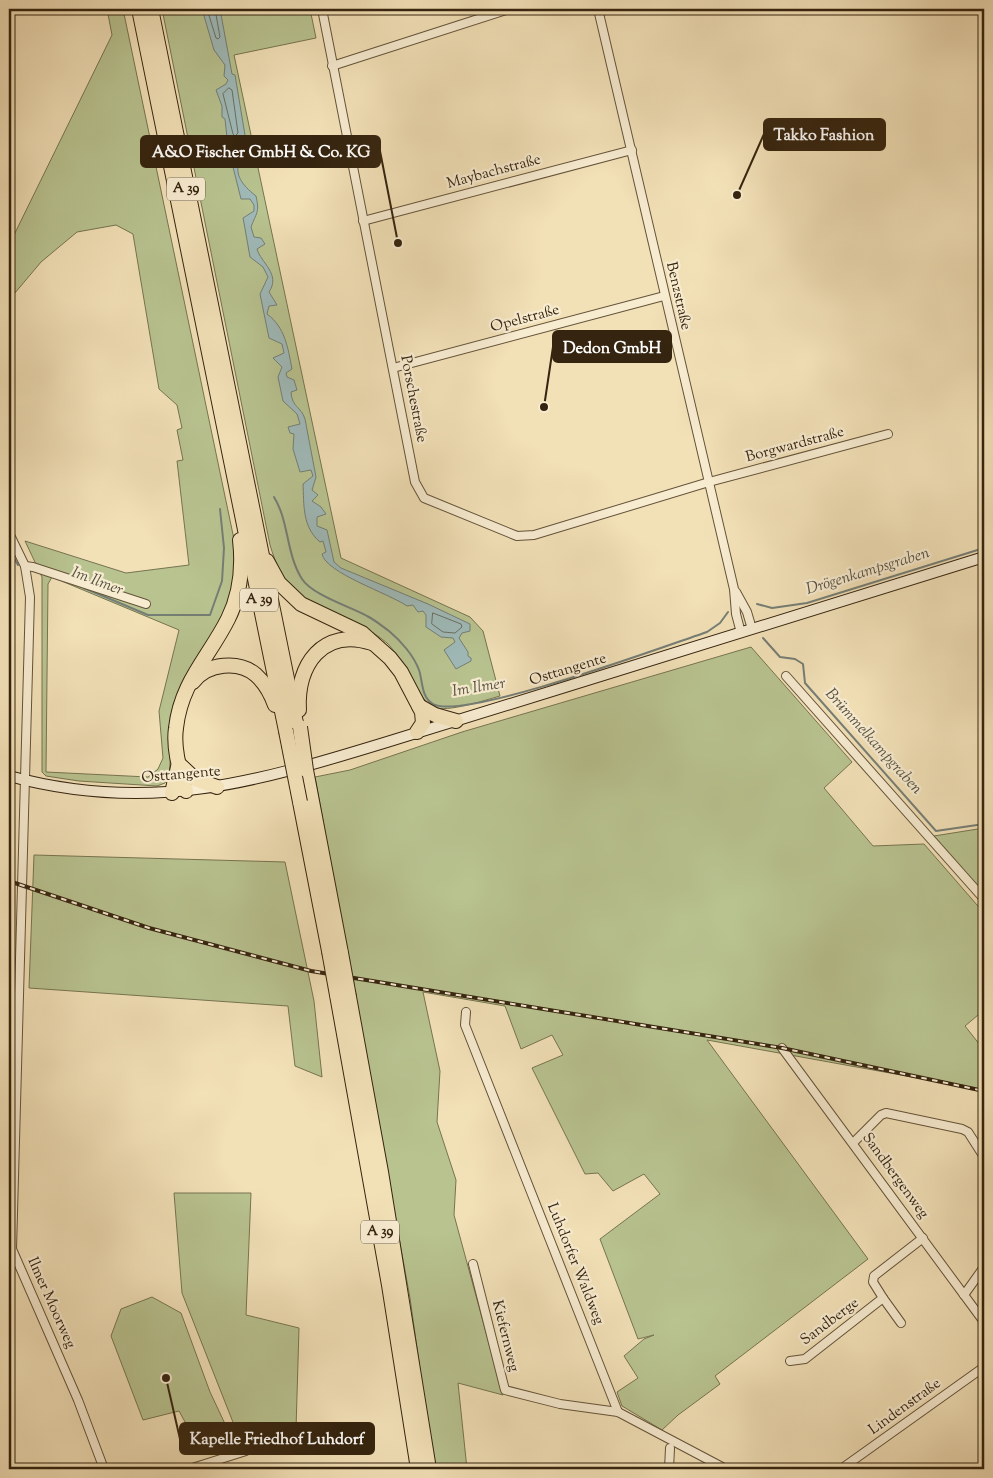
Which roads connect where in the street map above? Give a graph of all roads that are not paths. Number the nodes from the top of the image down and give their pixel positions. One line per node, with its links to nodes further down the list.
1 (139, 9): 12 (highway, A 39)
2 (151, 9): 15 (highway, A 39)
3 (322, 9): 6 (street, Porschestraße)
4 (509, 9): 6 (street)
5 (598, 9): 7 (street, Benzstraße)
6 (332, 66): 8 (street, Porschestraße)
7 (632, 150): 8 (street, Maybachstraße); 9 (street, Benzstraße)
8 (363, 221): 10 (street, Porschestraße)
9 (664, 296): 10 (street, Opelstraße); 13 (street, Benzstraße)
10 (393, 368): 13 (street, Porschestraße)
11 (888, 434): 13 (street, Borgwardstraße)
12 (232, 470): 25 (highway); 28 (highway, A 39)
13 (709, 482): 18 (street, Benzstraße)
14 (9, 533): 17 (street, Ilmer Moorweg)
15 (258, 537): 22 (highway); 28 (highway, A 39)
16 (984, 557): 20 (street, Osttangente)
17 (25, 566): 19 (street); 32 (street, Ilmer Moorweg)
18 (734, 588): 20 (street, Benzstraße); 21 (street, Benzstraße)
19 (146, 604)
20 (752, 629): 21 (street, Osttangente)
21 (740, 632): 27 (street, Osttangente)
22 (377, 646): 24 (highway); 28 (highway)
23 (786, 676): 36 (street)
24 (410, 690): 26 (highway); 29 (highway)
25 (182, 699): 28 (highway); 30 (highway)
26 (419, 706): 27 (highway); 29 (highway)
27 (456, 720): 29 (street, Osttangente)
28 (294, 728): 35 (highway, A 39, bridge); 35 (highway, A 39, bridge)
29 (417, 732): 33 (street, Osttangente)
30 (178, 764): 33 (highway); 34 (highway)
31 (9, 776): 32 (street, Osttangente)
32 (26, 781): 34 (street, Osttangente); 43 (street, Ilmer Moorweg)
33 (217, 787): 34 (street, Osttangente)
34 (179, 792)
35 (306, 800): 37 (highway, A 39, bridge)
36 (984, 899)
37 (343, 996): 57 (highway, A 39); 58 (highway, A 39)
38 (466, 1012): 52 (street, Luhdorfer Waldweg)
39 (782, 1048): 40 (street, Sandbergenweg)
40 (853, 1143): 41 (street); 42 (street, Sandbergenweg)
41 (984, 1157)
42 (923, 1238): 46 (street, Sandbergenweg); 47 (street)
43 (12, 1256): 55 (street, Ilmer Moorweg)
44 (473, 1264): 52 (street, Kiefernweg)
45 (984, 1267): 46 (street)
46 (964, 1295): 49 (street, Sandbergenweg)
47 (884, 1298): 48 (street); 50 (street, Sandberge)
48 (901, 1322)
49 (984, 1322)
50 (790, 1360)
51 (984, 1367): 61 (street, Lindenstraße)
52 (618, 1412): 60 (street)
53 (203, 1446): 56 (street)
54 (670, 1448): 59 (street)
55 (104, 1469)
56 (189, 1469)
57 (418, 1469)
58 (429, 1469)
59 (669, 1469)
60 (726, 1469)
61 (841, 1469)

